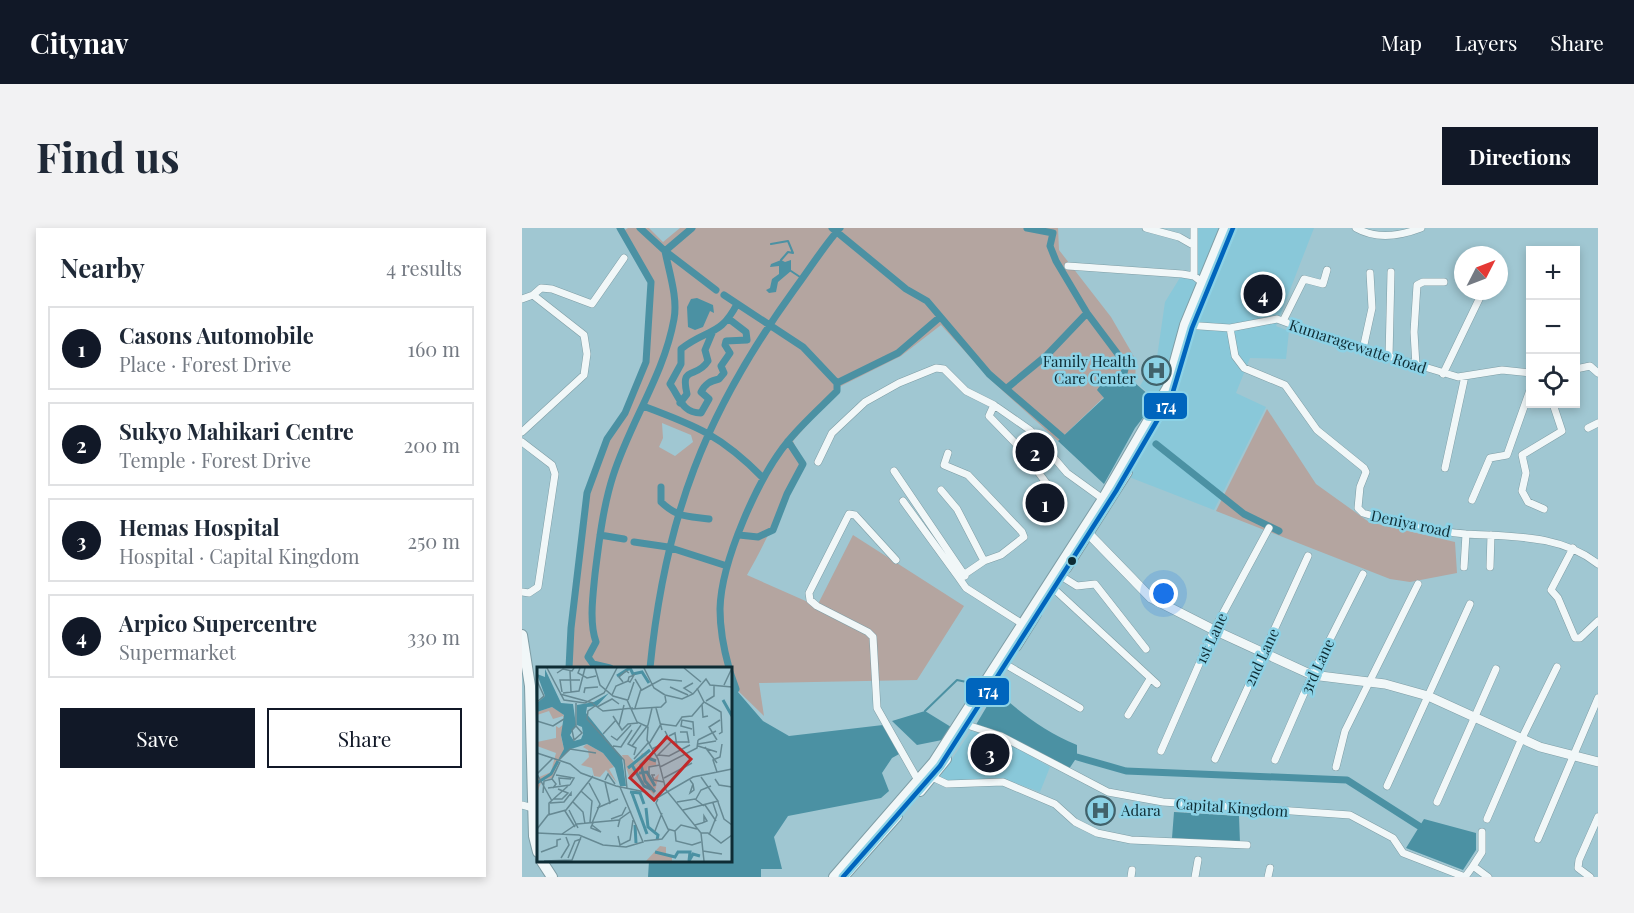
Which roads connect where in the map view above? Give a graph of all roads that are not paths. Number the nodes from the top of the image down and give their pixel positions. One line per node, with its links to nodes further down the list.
1 (1146, 228): 7 (street)
2 (1194, 228): 7 (street)
3 (1225, 228): 13 (main road)
4 (1233, 228): 19 (main road)
5 (1356, 228): 6 (street)
6 (1421, 228)
7 (1193, 245): 13 (street)
8 (624, 258): 15 (street)
9 (1068, 266): 13 (street)
10 (1327, 270): 18 (street)
11 (1390, 272): 22 (street)
12 (1370, 273): 21 (street)
13 (1198, 280): 19 (main road)
14 (1444, 282): 23 (street)
15 (533, 295): 16 (street); 34 (street)
16 (522, 299)
17 (1479, 300): 27 (street)
18 (1283, 321): 20 (street, Kumaragewatte Road); 21 (street, Kumaragewatte Road)
19 (1188, 326): 20 (street, Kumaragewatte Road); 42 (main road); 47 (main road)
20 (1230, 328): 48 (street, Deniya road)
21 (1363, 349): 22 (street, Kumaragewatte Road)
22 (1389, 357): 23 (street, Kumaragewatte Road)
23 (1416, 366): 27 (street, Kumaragewatte Road)
24 (1580, 368): 26 (street)
25 (1526, 373): 28 (street, Kumaragewatte Road)
26 (1598, 373)
27 (1443, 374): 28 (street, Kumaragewatte Road)
28 (1465, 376): 38 (street)
29 (1526, 401): 43 (street)
30 (994, 405): 37 (street); 41 (street); 42 (street)
31 (1554, 408): 45 (street)
32 (1598, 423): 33 (street)
33 (1588, 428)
34 (522, 432)
35 (522, 442): 62 (street)
36 (948, 453): 53 (street)
37 (818, 462)
38 (1444, 468)
39 (894, 471): 59 (street)
40 (942, 490): 53 (street)
41 (1053, 492)
42 (1103, 499): 47 (main road)
43 (1472, 500)
44 (903, 501): 59 (street)
45 (1544, 509)
46 (1269, 528): 66 (street, 1st Lane)
47 (1087, 531): 58 (main road); 65 (main road); 66 (street)
48 (1466, 534): 49 (street, Deniya road); 55 (street)
49 (1491, 535): 50 (street, Deniya road); 56 (street)
50 (1573, 548): 54 (street, Deniya road); 64 (street)
51 (1308, 556): 69 (street, 2nd Lane)
52 (896, 560): 90 (street)
53 (984, 561): 59 (street)
54 (1598, 564)
55 (1464, 567)
56 (1490, 567)
57 (1363, 574): 73 (street, 3rd Lane)
58 (1061, 576): 61 (main road); 68 (street)
59 (962, 577): 65 (street)
60 (1418, 584): 74 (street)
61 (1053, 588): 70 (main road); 78 (street)
62 (522, 592)
63 (1470, 604): 75 (street)
64 (1598, 621)
65 (1021, 623): 80 (main road)
66 (1214, 630): 69 (street); 82 (street, 1st Lane)
67 (522, 635): 87 (main road)
68 (1146, 649)
69 (1263, 652): 73 (street); 84 (street, 2nd Lane)
70 (1005, 664): 77 (street); 80 (main road)
71 (1557, 667): 81 (street)
72 (1496, 669): 79 (street)
73 (1312, 675): 74 (street); 85 (street, 3rd Lane)
74 (1369, 682): 75 (street); 88 (street)
75 (1428, 696): 79 (street); 91 (street)
76 (1598, 698): 83 (street)
77 (1080, 708)
78 (1128, 715)
79 (1474, 717): 81 (street); 92 (street)
80 (964, 725): 89 (main road); 90 (main road); 110 (street, Capital Kingdom)
81 (1522, 738): 83 (street); 95 (street)
82 (1161, 751)
83 (1572, 758): 86 (street); 97 (street)
84 (1215, 759)
85 (1275, 760)
86 (1598, 762)
87 (527, 764): 93 (main road)
88 (1336, 767)
89 (932, 777): 98 (street); 101 (main road)
90 (919, 782): 105 (main road)
91 (1387, 786)
92 (1437, 802)
93 (528, 807): 99 (main road)
94 (1598, 817): 112 (street)
95 (1487, 819)
96 (1482, 832): 103 (street, Capital Kingdom)
97 (1538, 839)
98 (1247, 845)
99 (537, 848)
100 (1198, 860): 108 (street)
101 (856, 861): 105 (main road); 107 (street)
102 (542, 862): 106 (main road)
103 (1473, 866): 110 (street, Capital Kingdom); 111 (street)
104 (1270, 868): 109 (street)
105 (836, 875)
106 (552, 877)
107 (849, 877)
108 (1195, 877)
109 (1268, 877)
110 (1465, 877)
111 (1488, 877)
112 (1590, 877)

